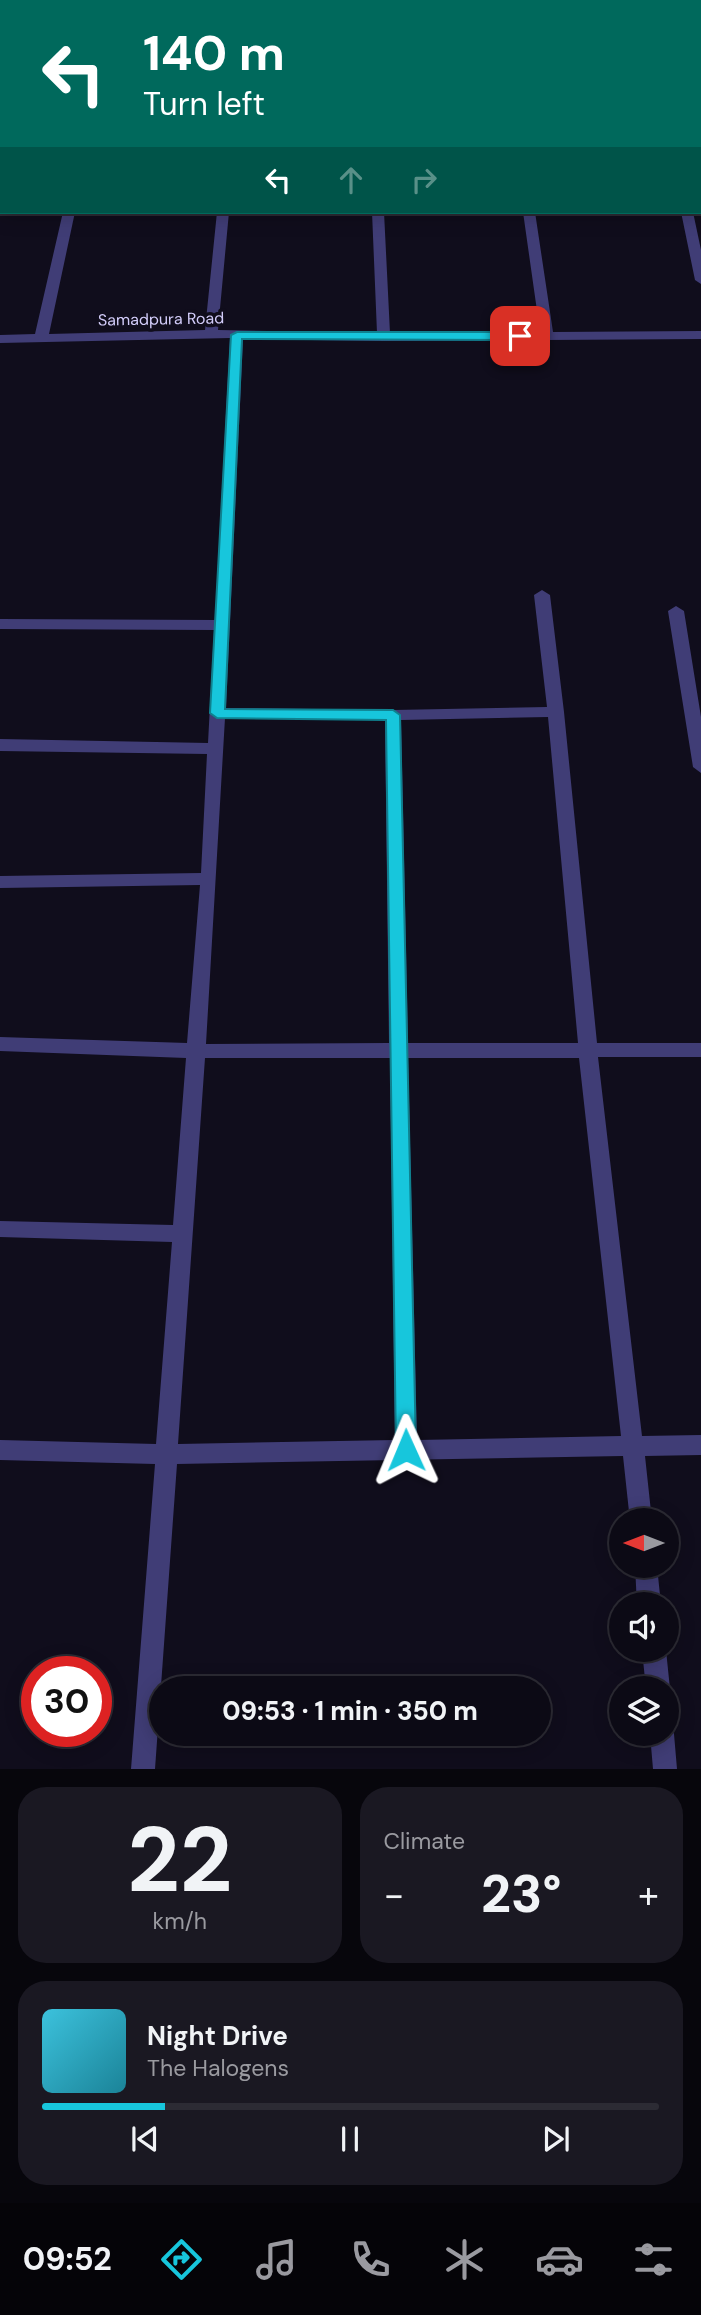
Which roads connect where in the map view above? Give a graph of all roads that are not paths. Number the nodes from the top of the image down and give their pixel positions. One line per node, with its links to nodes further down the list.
1 (69, 214): 12 (street)
2 (223, 214): 7 (street)
3 (378, 214): 11 (street)
4 (529, 214): 10 (street)
5 (687, 214): 6 (street)
6 (701, 280)
7 (211, 334): 8 (street, Samadpura Road); 12 (street, Samadpura Road)
8 (237, 335): 11 (street, Samadpura Road); 17 (street)
9 (701, 335): 10 (street, Samadpura Road)
10 (547, 336): 11 (street, Samadpura Road)
11 (384, 337)
12 (41, 338): 13 (street, Samadpura Road)
13 (0, 339)
14 (542, 595): 18 (street)
15 (676, 611): 23 (street)
16 (0, 624): 17 (street)
17 (222, 625): 19 (street)
18 (556, 712): 20 (street); 28 (street)
19 (217, 713): 20 (street); 22 (street)
20 (393, 715): 27 (street)
21 (0, 745): 22 (street)
22 (216, 749): 24 (street)
23 (701, 767)
24 (209, 879): 25 (street); 30 (street)
25 (0, 881)
26 (0, 1044): 30 (street)
27 (398, 1050): 28 (street); 30 (street); 36 (street)
28 (588, 1050): 29 (street); 34 (street)
29 (701, 1050)
30 (196, 1051): 32 (street)
31 (0, 1229): 32 (street)
32 (181, 1234): 37 (street)
33 (701, 1445): 34 (street)
34 (634, 1446): 36 (street); 38 (street)
35 (0, 1450): 37 (street)
36 (406, 1450): 37 (street)
37 (164, 1454): 40 (street)
38 (640, 1508)
39 (663, 1746): 41 (street)
40 (143, 1769)
41 (665, 1769)

